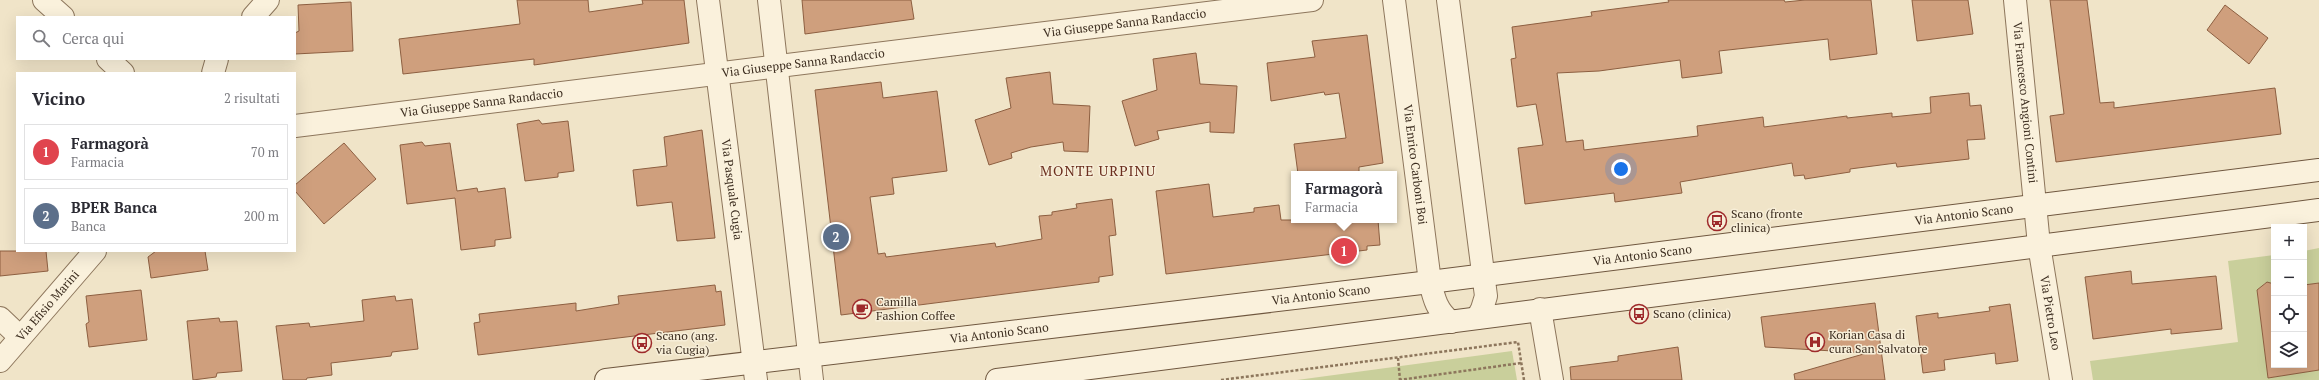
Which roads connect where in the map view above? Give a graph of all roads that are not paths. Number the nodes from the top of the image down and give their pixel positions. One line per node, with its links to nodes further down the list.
1 (44, 0): 9 (street)
2 (268, 0): 10 (street)
3 (708, 0): 16 (street, Via Pasquale Cugia)
4 (769, 0): 13 (street)
5 (1312, 0): 13 (street, Via Giuseppe Sanna Randaccio)
6 (1394, 0): 24 (street, Via Enrico Carboni Boi)
7 (1448, 0): 23 (street)
8 (2015, 0): 19 (street, Via Francesco Angioni Contini)
9 (62, 16)
10 (254, 16)
11 (109, 60): 14 (street)
12 (217, 60): 15 (street)
13 (777, 66): 16 (street, Via Giuseppe Sanna Randaccio); 30 (street)
14 (122, 72)
15 (213, 72)
16 (717, 74): 17 (street, Via Giuseppe Sanna Randaccio); 32 (street, Via Pasquale Cugia)
17 (296, 126)
18 (2319, 170): 19 (street, Via Antonio Scano)
19 (2034, 205): 21 (street); 23 (street, Via Antonio Scano)
20 (2319, 210): 21 (street)
21 (2039, 245): 25 (street); 37 (street, Via Pietro Leo)
22 (94, 252): 29 (street, Via Efisio Marini)
23 (1483, 274): 24 (street, Via Antonio Scano); 27 (street)
24 (1430, 282): 28 (street, Via Enrico Carboni Boi); 30 (street, Via Antonio Scano)
25 (1540, 309): 27 (street); 36 (street)
26 (0, 318): 29 (street)
27 (1477, 318): 28 (street)
28 (1451, 322): 35 (street)
29 (20, 337): 31 (street, Via Efisio Marini)
30 (809, 356): 32 (street, Via Antonio Scano); 34 (street)
31 (0, 361)
32 (751, 374): 33 (street, Via Antonio Scano)
33 (606, 380)
34 (812, 380)
35 (997, 380)
36 (1552, 380)
37 (2060, 380)

